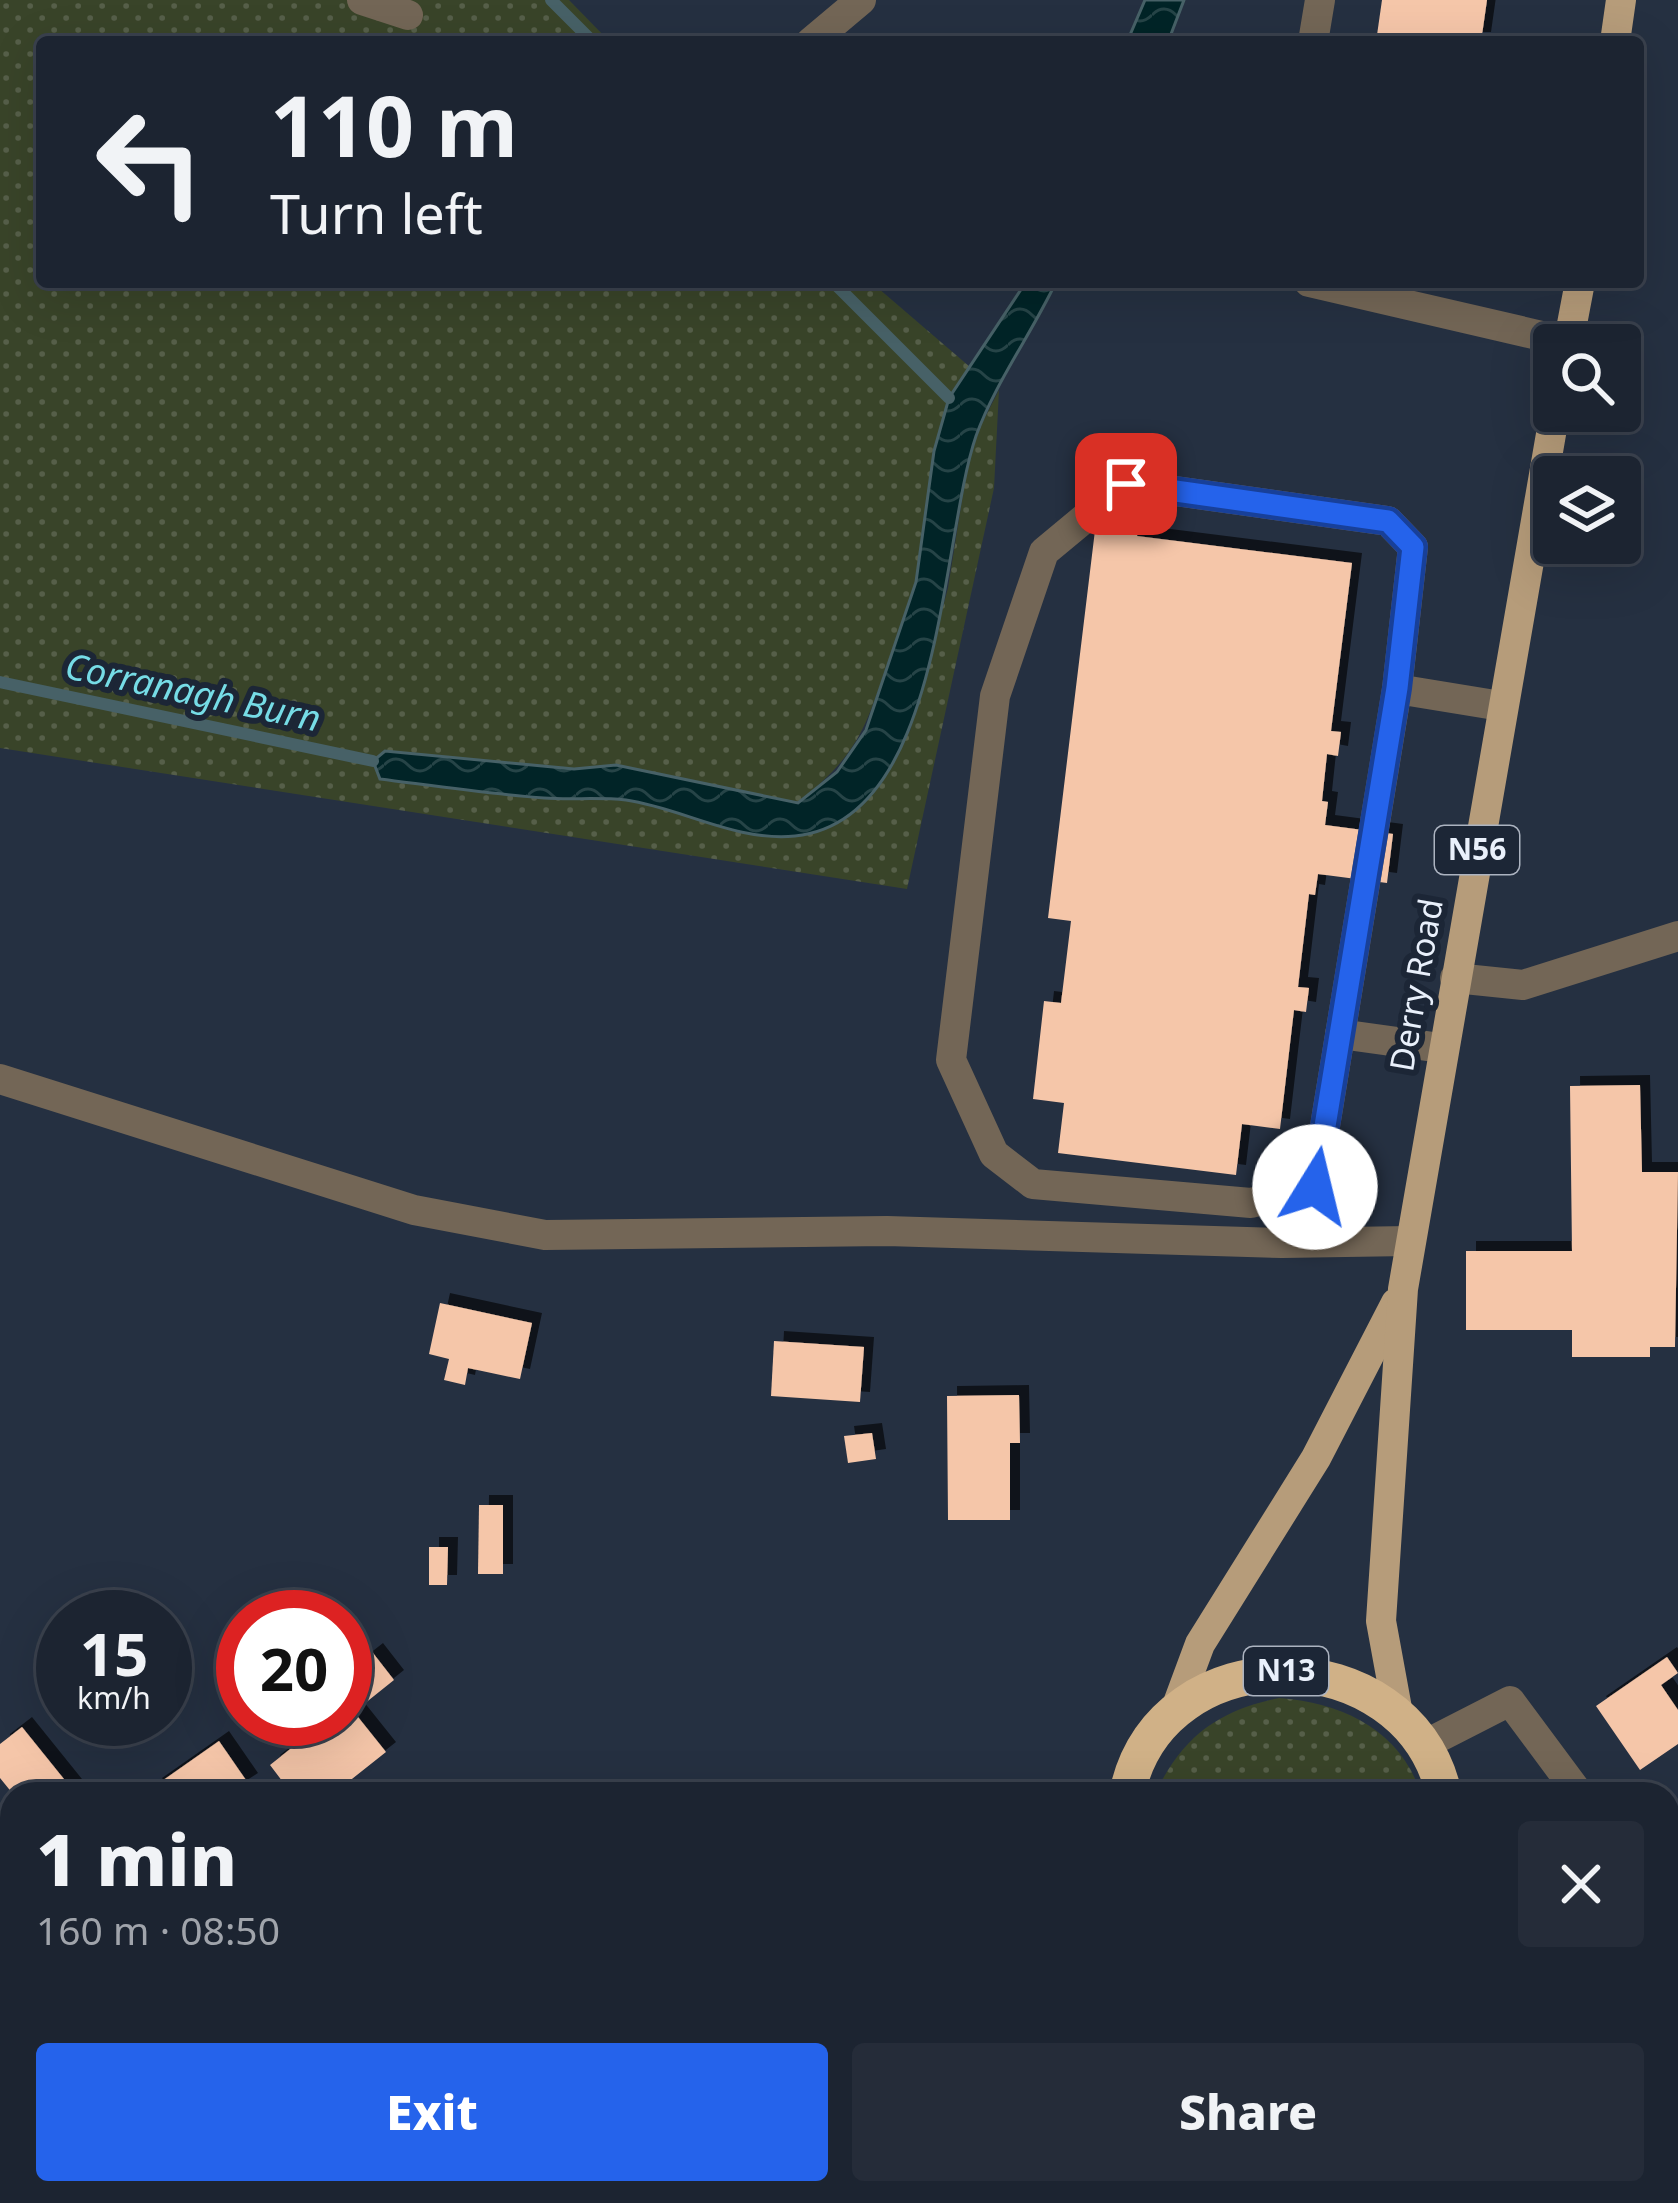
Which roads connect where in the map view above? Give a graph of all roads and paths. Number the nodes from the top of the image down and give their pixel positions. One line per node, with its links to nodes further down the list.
1 (362, 0): 5 (street)
2 (861, 0): 6 (street)
3 (1320, 0): 7 (street)
4 (1622, 0): 8 (main road)
5 (408, 15)
6 (818, 36)
7 (1314, 36)
8 (1616, 36)
9 (1334, 288): 12 (street)
10 (1579, 288): 11 (main road)
11 (1572, 324)
12 (1533, 336)
13 (1552, 432): 15 (main road, Derry Road / N56)
14 (1397, 688): 15 (street); 18 (street); 21 (street)
15 (1501, 706): 17 (main road, Derry Road / N56)
16 (1678, 936): 17 (street)
17 (1455, 978): 19 (main road, Derry Road / N56)
18 (1340, 1034): 19 (street); 21 (street)
19 (1441, 1048): 23 (main road, Derry Road / N56)
20 (0, 1079): 22 (street)
21 (1033, 1184): 22 (street)
22 (1029, 1237): 23 (street)
23 (1409, 1241): 24 (main road, Derry Road / N56)
24 (1402, 1289): 25 (main road, Derry Road / N56); 26 (main road, Derry Road / N56)
25 (1174, 1714): 26 (highway, N13); 28 (highway, N13)
26 (1398, 1714): 27 (highway, N13)
27 (1424, 1745): 29 (highway, N13); 30 (street)
28 (1128, 1782)
29 (1445, 1782)
30 (1570, 1782)

